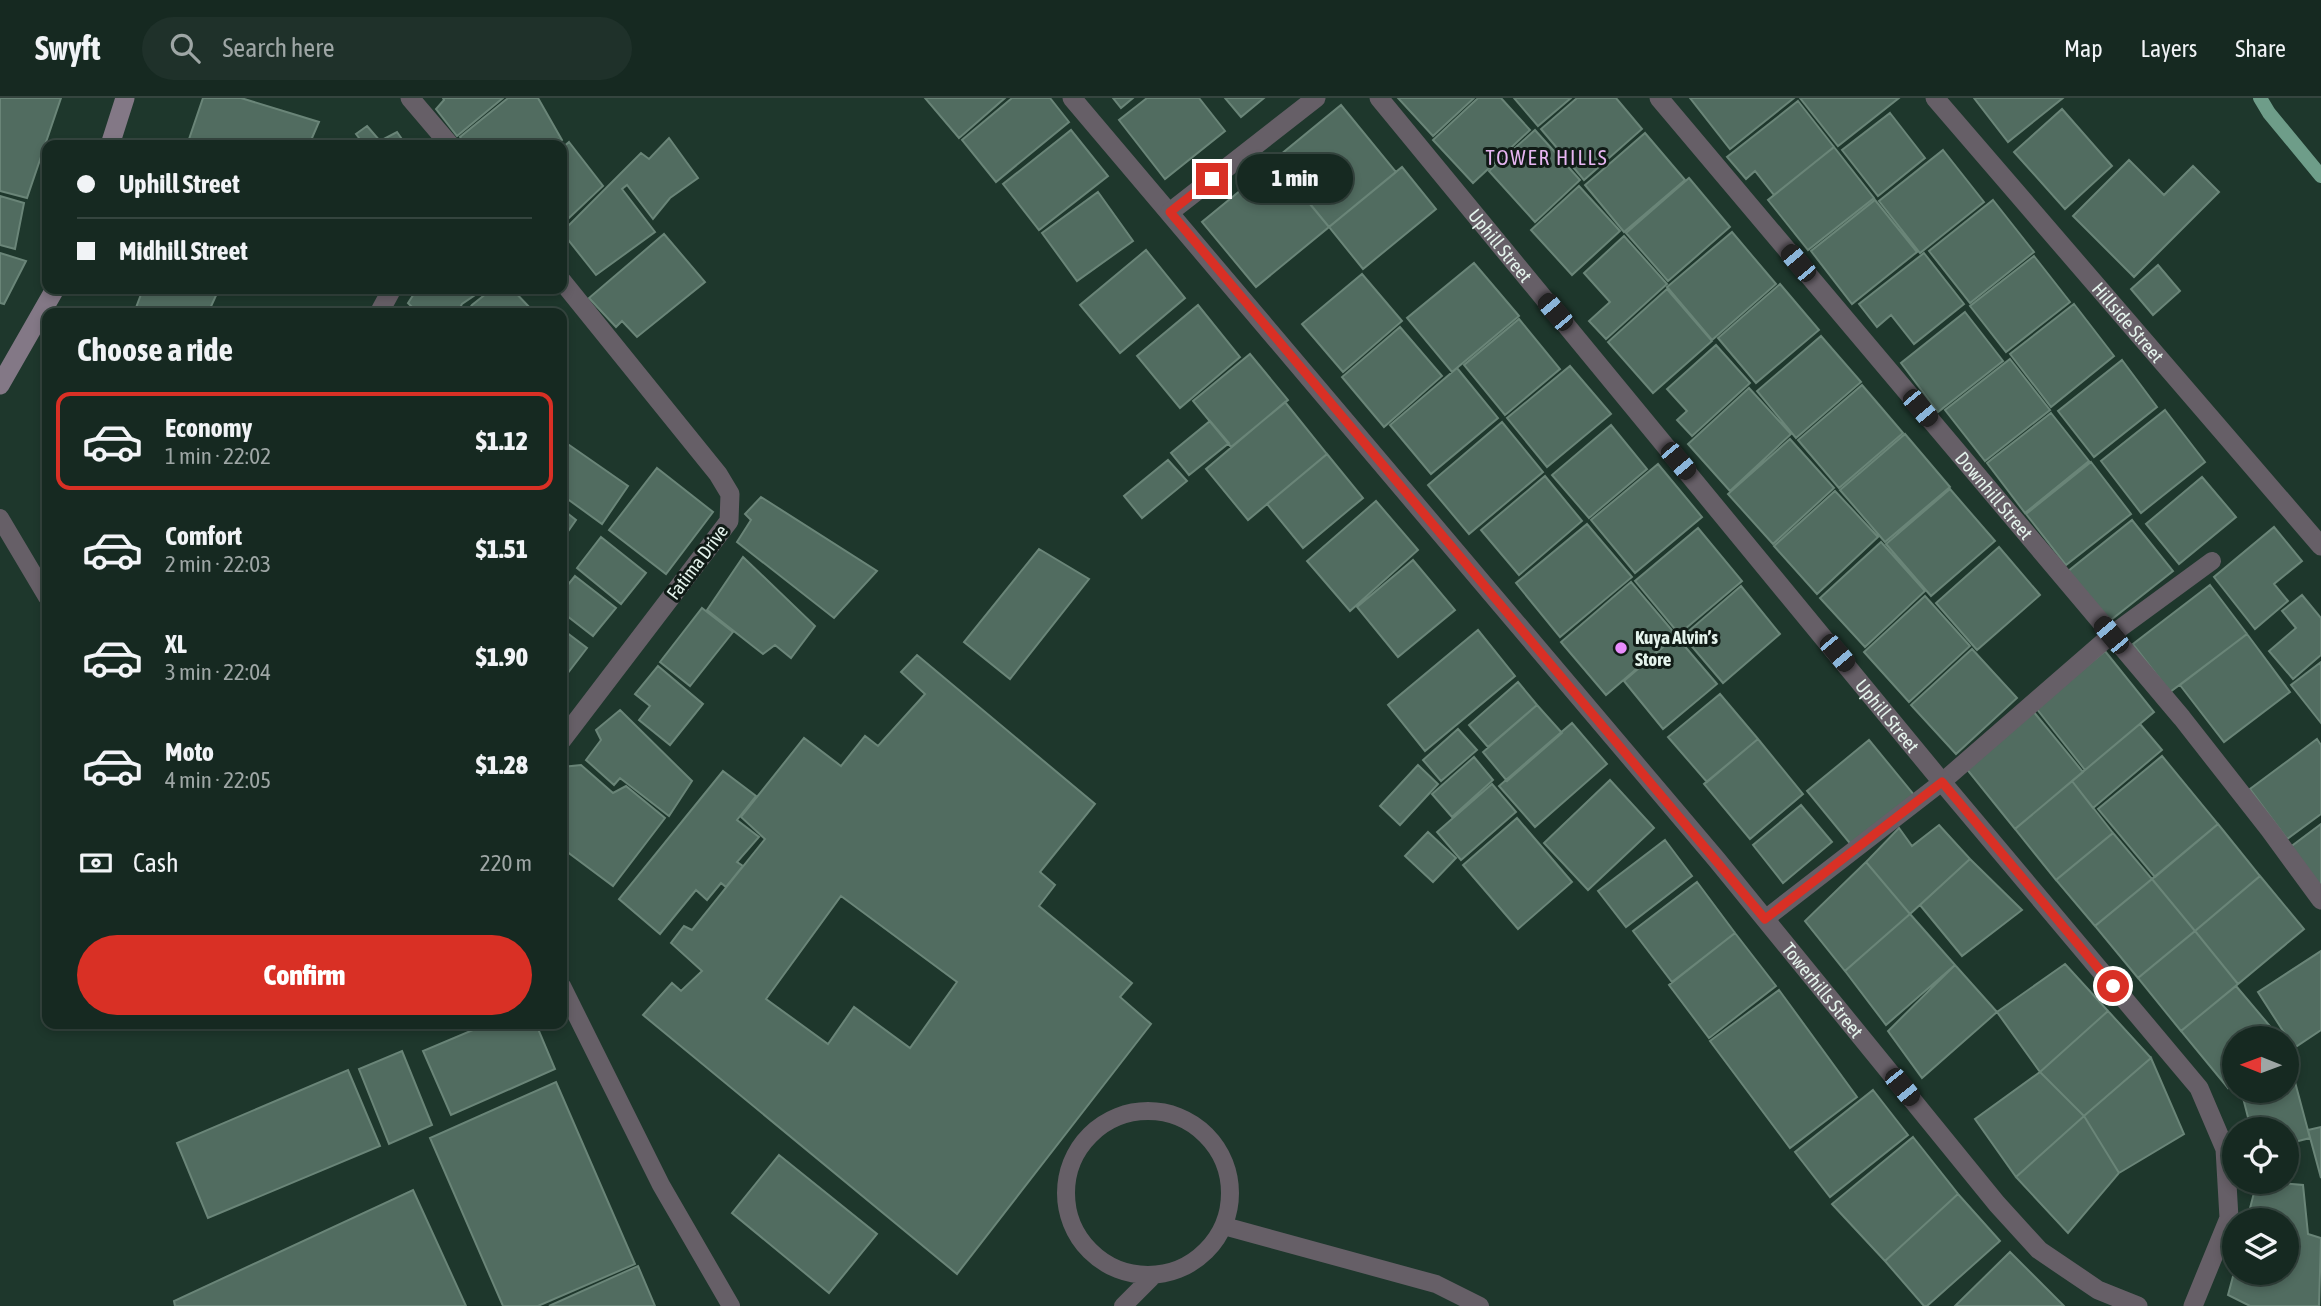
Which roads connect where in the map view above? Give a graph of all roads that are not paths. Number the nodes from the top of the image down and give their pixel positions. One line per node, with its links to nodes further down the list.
1 (125, 98): 8 (main road)
2 (410, 98): 9 (street)
3 (1072, 98): 10 (street, Towerhills Street)
4 (1316, 98): 10 (street)
5 (1379, 98): 20 (street, Uphill Street)
6 (1659, 98): 18 (street, Downhill Street)
7 (1935, 98): 15 (street, Hillside Street)
8 (112, 140)
9 (446, 140)
10 (1170, 212): 22 (street, Towerhills Street)
11 (567, 287): 19 (street, Fatima Drive)
12 (42, 311): 13 (main road)
13 (0, 384)
14 (0, 518): 17 (lane)
15 (2321, 546)
16 (2212, 561): 18 (lane)
17 (42, 589)
18 (2111, 635): 20 (lane); 21 (street, Downhill Street)
19 (567, 733)
20 (1942, 782): 22 (lane); 30 (street, Uphill Street)
21 (2321, 900)
22 (1765, 919): 29 (street, Towerhills Street)
23 (567, 996): 26 (lane)
24 (1224, 1226): 25 (lane); 25 (lane); 28 (lane)
25 (1153, 1276): 27 (lane)
26 (731, 1306)
27 (1123, 1306)
28 (1480, 1306)
29 (2138, 1306)
30 (2193, 1306)

